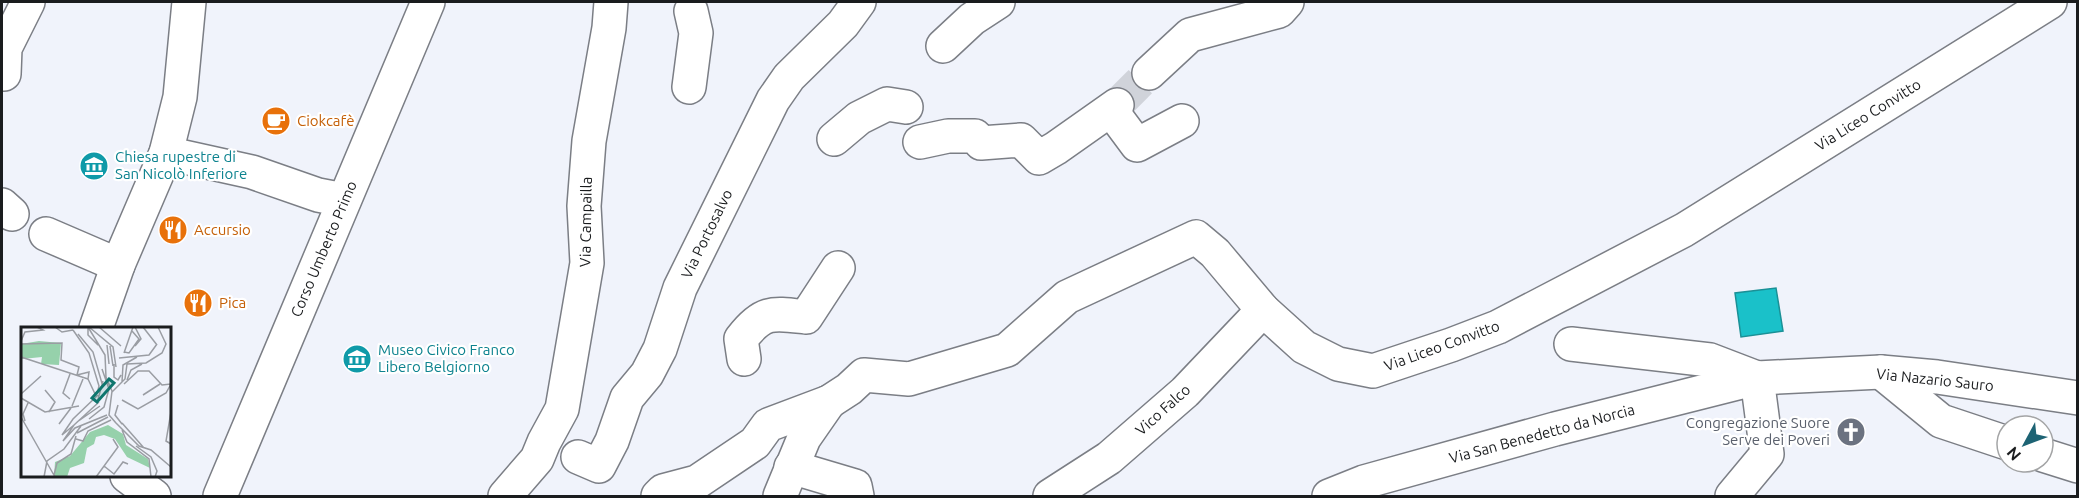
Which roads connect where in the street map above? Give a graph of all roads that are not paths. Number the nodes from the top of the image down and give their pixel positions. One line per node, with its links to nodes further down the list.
1 (28, 2): 12 (street)
2 (189, 2): 18 (street)
3 (428, 2): 19 (street, Corso Umberto Primo)
4 (611, 2): 32 (street, Via Campailla)
5 (859, 2): 32 (street, Via Portosalvo)
6 (998, 2): 10 (street)
7 (2050, 2): 23 (street, Via Liceo Convitto)
8 (1283, 6): 11 (street)
9 (691, 11): 13 (street)
10 (943, 45)
11 (1149, 73)
12 (4, 74)
13 (689, 87)
14 (906, 106): 16 (street)
15 (1182, 121): 17 (street)
16 (834, 139)
17 (920, 142)
18 (166, 153): 19 (street); 21 (street)
19 (344, 200): 39 (street, Corso Umberto Primo)
20 (46, 234): 21 (street)
21 (118, 265): 24 (street)
22 (838, 268): 26 (street)
23 (1263, 310): 30 (street, Via Liceo Convitto); 43 (street, Vico Falco)
24 (96, 327)
25 (1571, 344): 28 (street)
26 (744, 359)
27 (1881, 372): 28 (street, Via Nazario Sauro); 29 (street, Via Nazario Sauro); 31 (street)
28 (1756, 378): 44 (street, Via San Benedetto da Norcia); 45 (street)
29 (2078, 398)
30 (829, 402): 36 (street); 37 (street, Via Liceo Convitto)
31 (1995, 439)
32 (558, 448): 40 (street, Via Campailla)
33 (2055, 459): 34 (street)
34 (2078, 466)
35 (128, 477): 38 (street)
36 (786, 482): 42 (street)
37 (697, 489): 41 (street, Via Liceo Convitto)
38 (154, 496)
39 (220, 496)
40 (505, 496)
41 (658, 496)
42 (857, 496)
43 (1050, 496)
44 (1329, 496)
45 (1732, 496)

